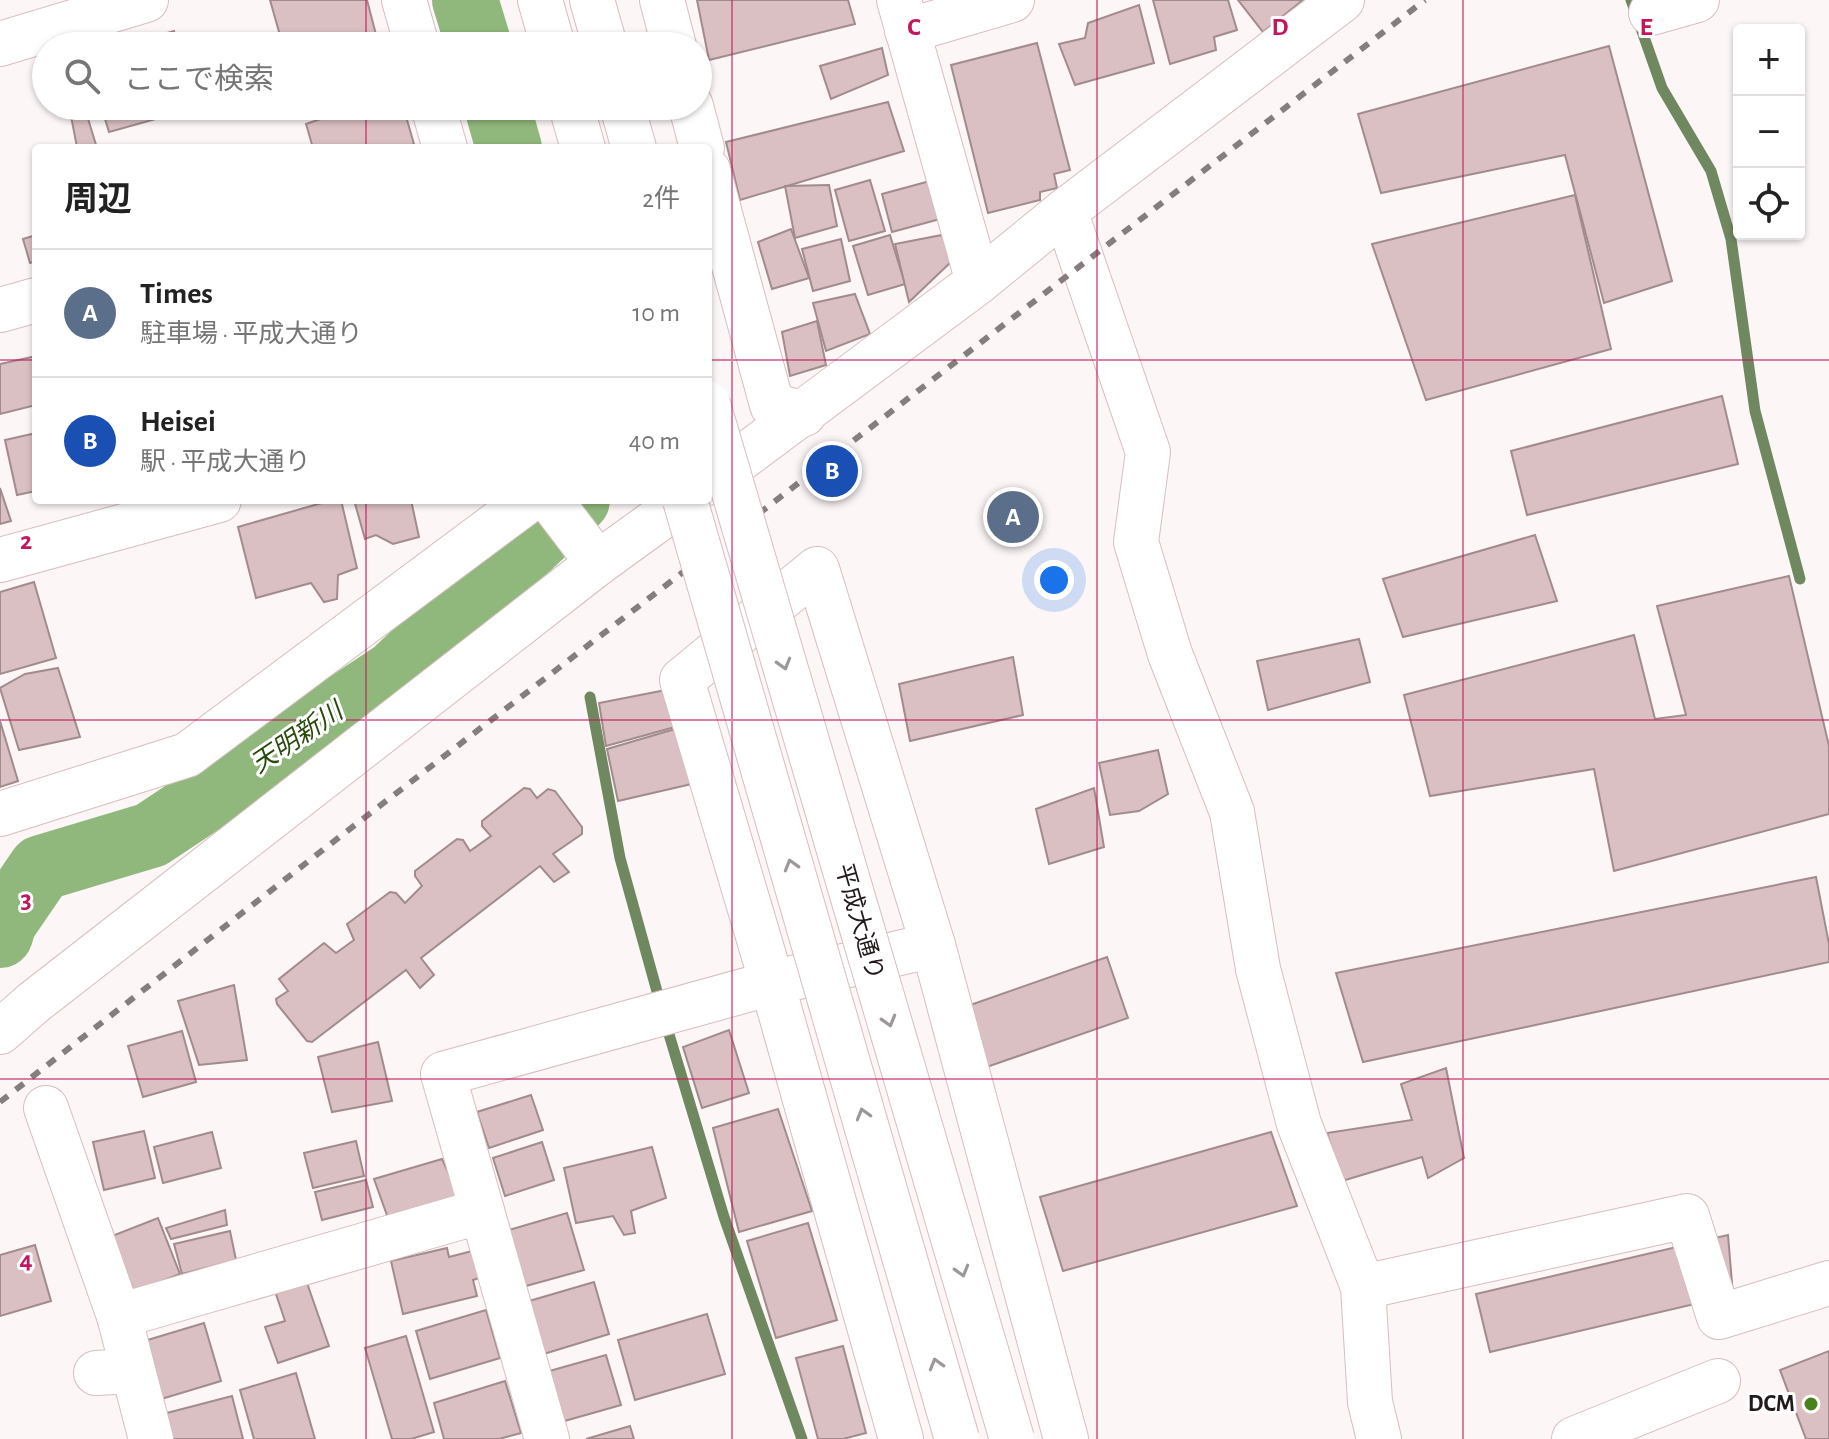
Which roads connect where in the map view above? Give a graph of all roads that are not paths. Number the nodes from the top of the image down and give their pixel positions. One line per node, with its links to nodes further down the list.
1 (146, 0): 11 (street)
2 (404, 0): 12 (street)
3 (540, 0): 13 (street)
4 (592, 0): 14 (street)
5 (662, 0): 15 (street)
6 (1012, 0): 10 (street)
7 (1342, 0): 27 (street)
8 (1697, 0): 9 (street)
9 (1651, 13)
10 (903, 15): 28 (street)
11 (40, 32)
12 (413, 32)
13 (549, 32)
14 (601, 32)
15 (670, 32)
16 (32, 34): 17 (street)
17 (0, 44)
18 (437, 120): 22 (street)
19 (575, 120): 23 (street)
20 (626, 120): 24 (street)
21 (695, 120): 25 (street)
22 (444, 144)
23 (582, 144)
24 (633, 144)
25 (701, 144)
26 (712, 185): 32 (street)
27 (1065, 211): 28 (street); 48 (street)
28 (978, 282): 32 (street)
29 (32, 301): 30 (street)
30 (0, 310)
31 (712, 418): 55 (street, 平成大通り, one-way to 55, bridge)
32 (791, 432): 33 (street)
33 (712, 481)
34 (204, 504): 39 (street)
35 (524, 504): 41 (street)
36 (553, 504): 40 (street)
37 (679, 504): 40 (street)
38 (686, 504): 54 (street, 平成大通り, one-way to 38, bridge)
39 (0, 560)
40 (598, 563): 44 (street)
41 (0, 814)
42 (933, 945): 43 (street); 43 (street); 56 (street)
43 (772, 983): 46 (street); 53 (street)
44 (0, 1032)
45 (46, 1108): 49 (street)
46 (482, 1211): 49 (street); 52 (street)
47 (1829, 1283): 48 (street)
48 (1363, 1287): 57 (street)
49 (119, 1316): 51 (street)
50 (1718, 1381): 58 (street)
51 (151, 1439)
52 (547, 1439)
53 (901, 1439)
54 (957, 1439)
55 (1012, 1439)
56 (1066, 1439)
57 (1379, 1439)
58 (1574, 1439)

